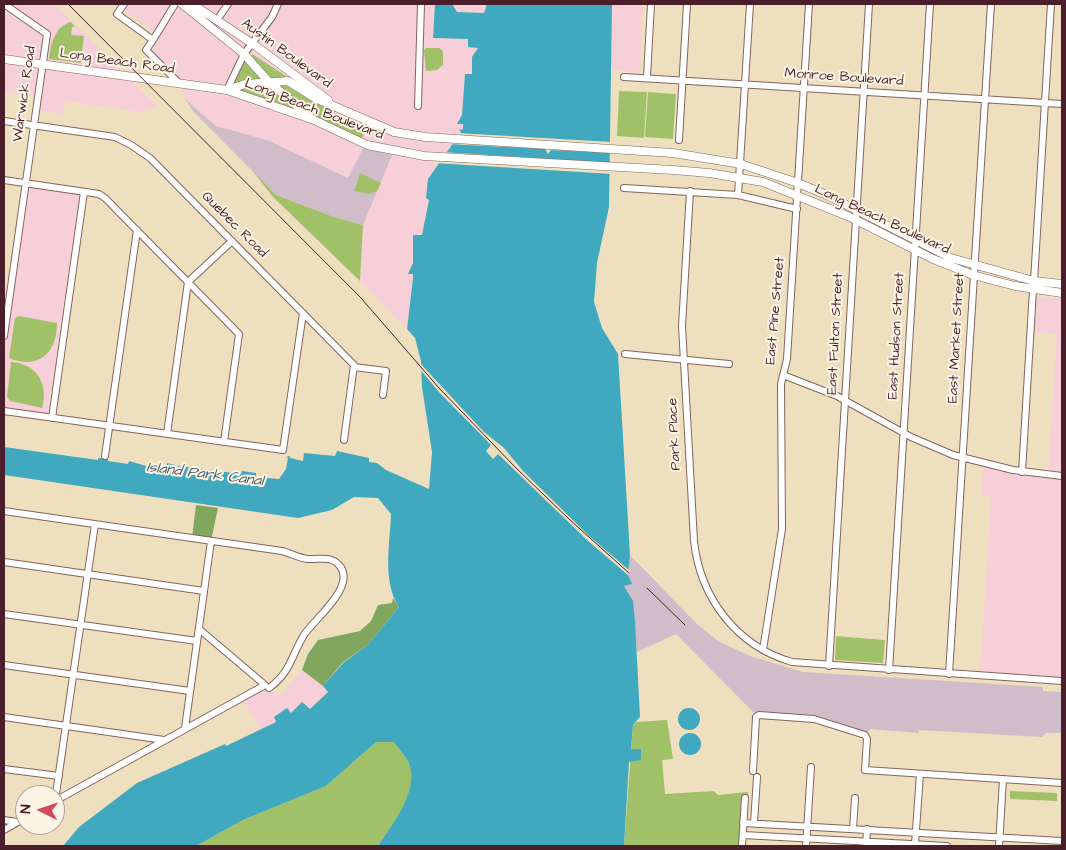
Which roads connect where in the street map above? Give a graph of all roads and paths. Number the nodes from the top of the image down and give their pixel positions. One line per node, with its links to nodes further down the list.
1 (4, 4): 22 (street, Warwick Road)
2 (124, 4): 18 (street)
3 (175, 4): 18 (street)
4 (182, 4): 20 (main road, Austin Boulevard)
5 (192, 4): 17 (main road, Austin Boulevard)
6 (228, 4): 17 (street)
7 (278, 4): 19 (street)
8 (421, 4): 36 (street)
9 (651, 4): 24 (street)
10 (687, 4): 25 (street)
11 (750, 4): 28 (street)
12 (809, 4): 29 (street, East Pine Street)
13 (869, 4): 31 (street, East Fulton Street)
14 (930, 4): 32 (street, East Hudson Street)
15 (991, 4): 33 (street, East Market Street)
16 (1050, 4): 34 (street)
17 (217, 20): 19 (main road, Austin Boulevard)
18 (152, 40): 27 (street)
19 (253, 44): 20 (street); 37 (main road, Austin Boulevard)
20 (244, 54): 26 (main road, Austin Boulevard); 30 (street)
21 (4, 59): 22 (main road, Long Beach Road)
22 (42, 64): 27 (main road, Long Beach Road); 40 (street, Warwick Road)
23 (624, 76): 24 (street, Monroe Boulevard)
24 (647, 78): 25 (street, Monroe Boulevard)
25 (683, 80): 28 (street, Monroe Boulevard); 41 (street)
26 (268, 81): 30 (main road, Long Beach Boulevard); 37 (main road, Long Beach Boulevard); 38 (main road, Austin Boulevard)
27 (180, 84): 30 (main road, Long Beach Road)
28 (745, 84): 29 (street, Monroe Boulevard); 42 (street)
29 (803, 88): 31 (street, Monroe Boulevard); 45 (street, East Pine Street)
30 (228, 90): 38 (main road, Long Beach Boulevard)
31 (863, 92): 32 (street, Monroe Boulevard); 52 (street, East Fulton Street)
32 (924, 96): 33 (street, Monroe Boulevard); 57 (street, East Hudson Street)
33 (985, 99): 34 (street, Monroe Boulevard); 59 (street, East Market Street)
34 (1045, 103): 35 (street, Monroe Boulevard); 61 (street)
35 (1062, 104)
36 (418, 106)
37 (340, 108): 42 (main road, Long Beach Boulevard)
38 (314, 120): 43 (main road, Long Beach Boulevard)
39 (4, 121): 40 (street, Quebec Road)
40 (33, 125): 46 (street, Warwick Road); 56 (street, Quebec Road)
41 (679, 140)
42 (741, 164): 43 (street); 45 (main road, Long Beach Boulevard)
43 (740, 177): 50 (street); 51 (main road, Long Beach Boulevard)
44 (4, 180): 46 (street)
45 (798, 182): 51 (street, East Pine Street); 52 (main road, Long Beach Boulevard)
46 (25, 183): 49 (street); 67 (street, Warwick Road)
47 (624, 188): 48 (street, Long Beach Boulevard)
48 (690, 191): 50 (street, Long Beach Boulevard); 69 (street, Park Place)
49 (84, 192): 55 (street); 76 (street)
50 (738, 195): 53 (street, Long Beach Boulevard)
51 (797, 195): 53 (street, East Pine Street); 54 (main road, Long Beach Boulevard)
52 (856, 208): 54 (street, East Fulton Street); 57 (main road, Long Beach Boulevard)
53 (797, 209): 72 (street, East Pine Street)
54 (855, 219): 58 (main road, Long Beach Boulevard); 74 (street, East Fulton Street)
55 (137, 230): 62 (street); 77 (street)
56 (232, 241): 62 (street); 66 (street, Quebec Road)
57 (915, 241): 58 (street, East Hudson Street); 59 (main road, Long Beach Boulevard)
58 (915, 250): 60 (main road, Long Beach Boulevard); 78 (street, East Hudson Street)
59 (974, 266): 60 (street, East Market Street); 61 (main road, Long Beach Boulevard)
60 (973, 275): 64 (main road, Long Beach Boulevard); 83 (street, East Market Street)
61 (1034, 281): 63 (main road, Long Beach Boulevard)
62 (188, 282): 79 (street); 81 (street)
63 (1062, 284)
64 (1033, 290): 65 (main road, Long Beach Boulevard); 84 (street)
65 (1062, 293)
66 (303, 313): 71 (street, Quebec Road); 81 (street)
67 (4, 336)
68 (625, 354): 69 (street)
69 (684, 360): 70 (street); 96 (street, Park Place)
70 (729, 364)
71 (354, 367): 73 (street); 80 (street)
72 (783, 375): 74 (street); 96 (street, East Pine Street)
73 (383, 395)
74 (846, 402): 78 (street); 98 (street, East Fulton Street)
75 (4, 411): 76 (street)
76 (52, 418): 77 (street)
77 (110, 426): 79 (street); 82 (street)
78 (904, 433): 83 (street); 99 (street, East Hudson Street)
79 (167, 434): 81 (street)
80 (344, 440)
81 (224, 442)
82 (105, 456)
83 (963, 457): 84 (street); 100 (street, East Market Street)
84 (1022, 472): 85 (street)
85 (1062, 476)
86 (4, 511): 87 (street)
87 (95, 524): 88 (street); 90 (street)
88 (211, 541): 91 (street); 103 (street)
89 (4, 562): 90 (street)
90 (88, 574): 91 (street); 93 (street)
91 (204, 591): 94 (street)
92 (4, 614): 93 (street)
93 (81, 625): 95 (street); 101 (street)
94 (199, 629): 95 (street); 103 (street)
95 (197, 641): 104 (street)
96 (763, 650): 98 (street, Park Place)
97 (4, 665): 101 (street)
98 (829, 666): 99 (street, Park Place)
99 (889, 670): 100 (street, Park Place)
100 (949, 674): 102 (street, Park Place)
101 (73, 675): 104 (street); 106 (street)
102 (1062, 681)
103 (267, 686): 107 (street)
104 (190, 692): 107 (street)
105 (4, 717): 106 (street)
106 (66, 726): 108 (street); 112 (street)
107 (185, 728): 108 (street)
108 (164, 740): 116 (street)
109 (811, 767): 122 (street)
110 (4, 768): 112 (street)
111 (920, 774): 113 (street); 121 (street); 127 (street)
112 (59, 776): 115 (street)
113 (1003, 779): 114 (street); 130 (street)
114 (1062, 782)
115 (58, 785)
116 (65, 795)
117 (745, 798): 120 (street)
118 (855, 798): 123 (street)
119 (15, 823): 125 (street)
120 (743, 823): 121 (street); 129 (street)
121 (754, 824): 122 (street)
122 (807, 826): 123 (street); 131 (street)
123 (853, 829): 124 (street)
124 (867, 829): 126 (street); 133 (street)
125 (4, 830)
126 (882, 830): 127 (street); 134 (street)
127 (916, 832): 128 (street); 135 (street)
128 (941, 834): 130 (street); 138 (street)
129 (743, 835): 131 (street); 136 (street)
130 (1000, 837): 132 (street); 140 (street)
131 (807, 838): 133 (street); 137 (street)
132 (1062, 840)
133 (866, 844): 134 (street)
134 (881, 844): 135 (street)
135 (915, 844): 138 (street)
136 (742, 846)
137 (806, 846)
138 (941, 846): 139 (street)
139 (947, 846)
140 (999, 846)

